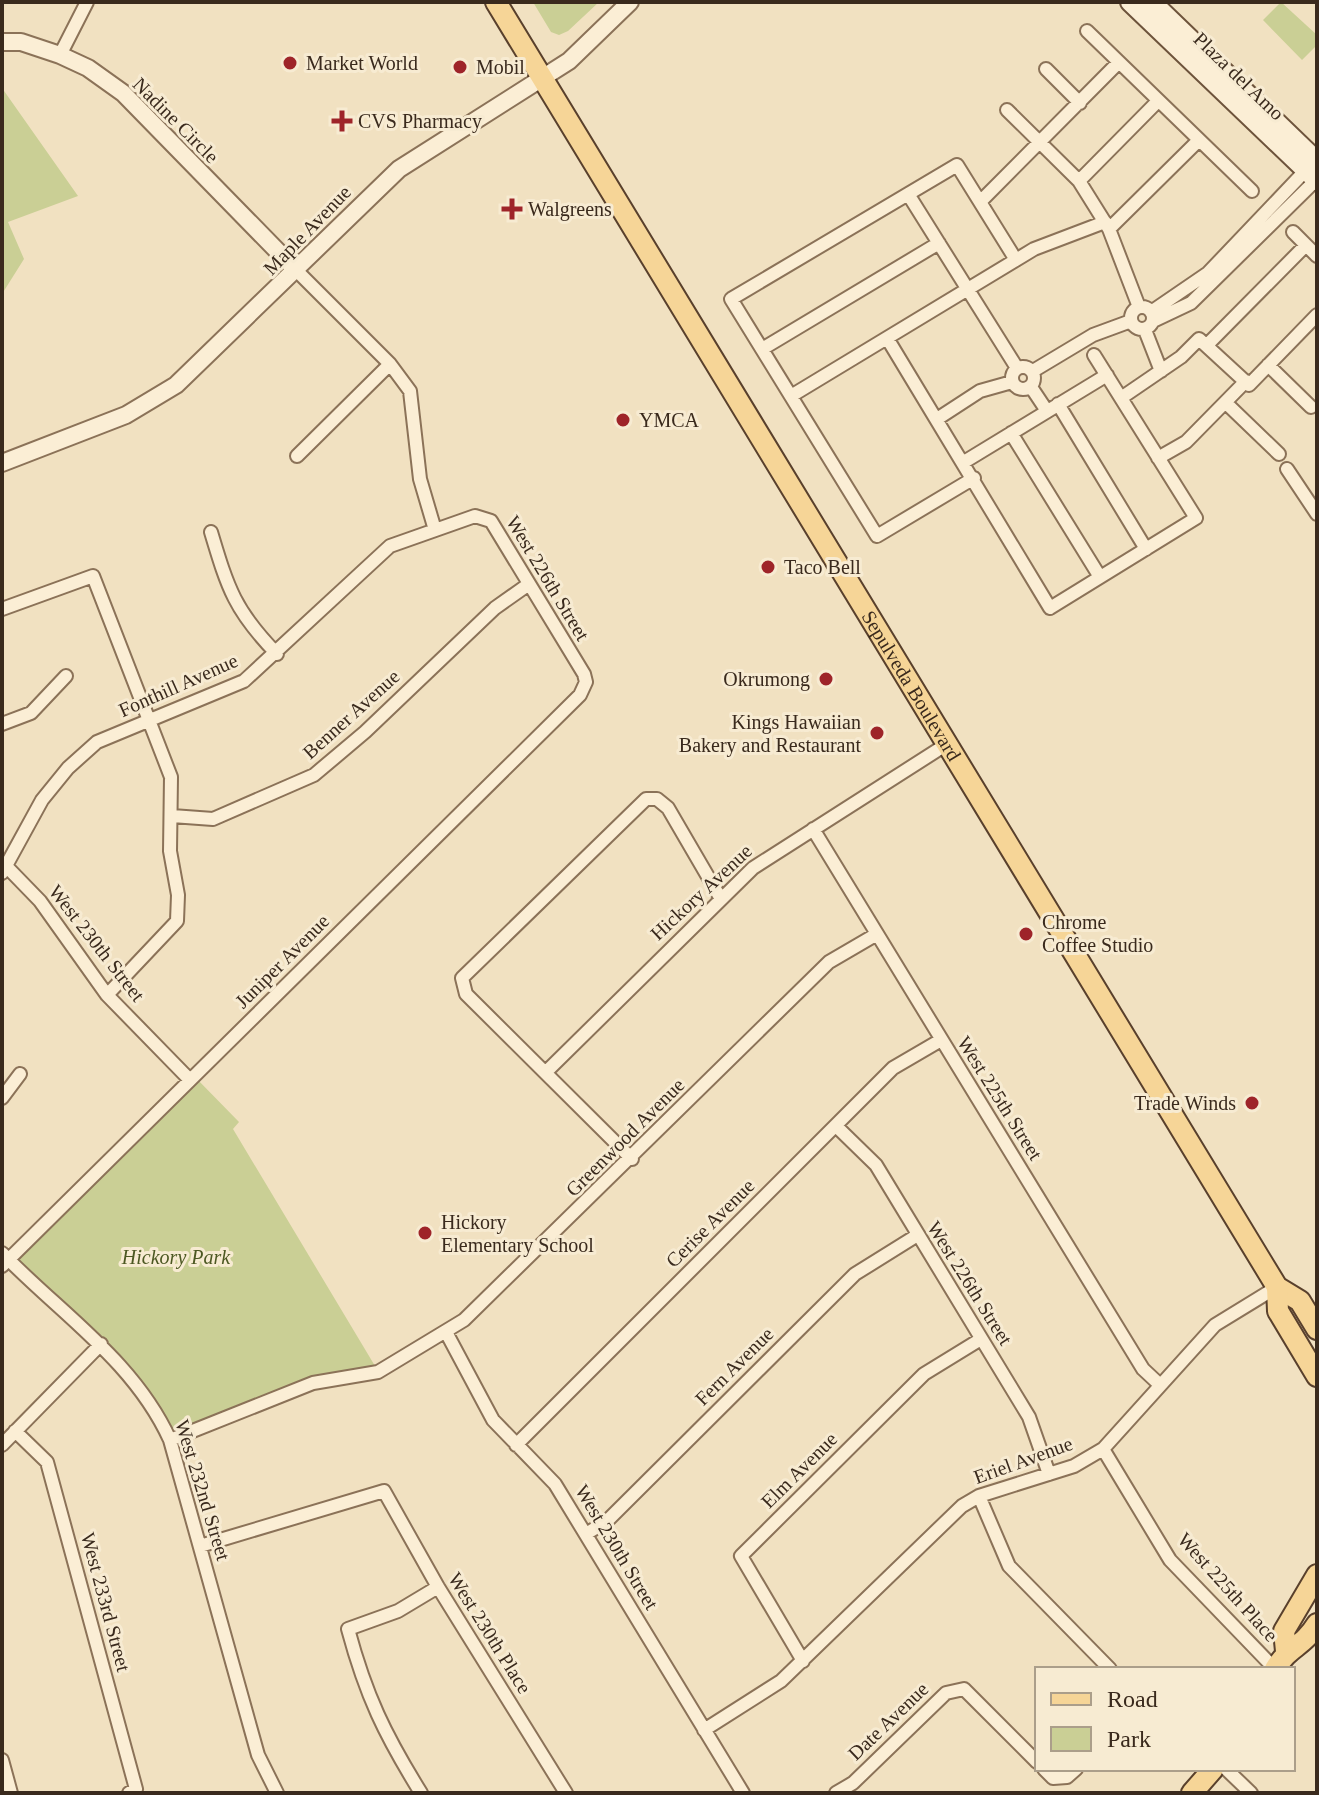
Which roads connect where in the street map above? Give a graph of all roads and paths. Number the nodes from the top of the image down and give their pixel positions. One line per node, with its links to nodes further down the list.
1 (87, 2): 8 (street)
2 (496, 2): 11 (main road, Sepulveda Boulevard)
3 (630, 2): 11 (street, Maple Avenue)
4 (1130, 2): 17 (main road, Plaza del Amo)
5 (1152, 2): 17 (main road, Plaza del Amo)
6 (1087, 31): 9 (street)
7 (2, 42): 8 (street, Nadine Circle)
8 (60, 55): 28 (street, Nadine Circle)
9 (1119, 62): 12 (street); 13 (street)
10 (1046, 69): 13 (street)
11 (543, 79): 28 (street, Maple Avenue); 74 (main road, Sepulveda Boulevard)
12 (1158, 101): 15 (street); 18 (street)
13 (1080, 103): 16 (street)
14 (1007, 110): 16 (street)
15 (1199, 140): 19 (street); 22 (street)
16 (1042, 143): 18 (street); 21 (street)
17 (1315, 172): 31 (street)
18 (1079, 181): 22 (street)
19 (1252, 191)
20 (908, 194): 21 (street); 24 (street); 36 (street)
21 (981, 201): 27 (street)
22 (1107, 226): 27 (street); 31 (street)
23 (1293, 232): 25 (street)
24 (939, 243): 29 (street); 36 (street)
25 (1306, 245): 26 (street); 35 (street)
26 (1317, 256)
27 (1016, 260): 29 (street)
28 (296, 270): 38 (street); 58 (street, Maple Avenue)
29 (968, 289): 34 (street); 40 (street)
30 (1317, 315): 32 (street)
31 (1147, 318): 41 (street); 42 (street)
32 (1307, 325): 33 (street); 39 (street)
33 (1317, 335)
34 (887, 338): 47 (street); 52 (street)
35 (1207, 345): 42 (street); 44 (street)
36 (762, 349): 47 (street)
37 (1094, 355): 43 (street)
38 (390, 364): 55 (street); 63 (street)
39 (1268, 365): 44 (street); 50 (street)
40 (1017, 368): 41 (street); 45 (street)
41 (1033, 371): 46 (street)
42 (1161, 371): 48 (street)
43 (1107, 375): 48 (street); 51 (street)
44 (1246, 381): 49 (street)
45 (1012, 382): 46 (street); 52 (street)
46 (1031, 387): 51 (street)
47 (791, 396): 60 (street)
48 (1121, 398): 56 (street)
49 (1226, 403): 54 (street); 56 (street)
50 (1311, 407)
51 (1053, 408): 53 (street); 65 (street)
52 (937, 419): 57 (street)
53 (1011, 433): 57 (street); 66 (street)
54 (1279, 454)
55 (297, 456)
56 (1158, 458): 65 (street)
57 (964, 462): 60 (street)
58 (2, 463)
59 (1287, 469): 61 (street)
60 (974, 478): 66 (street)
61 (1312, 496): 62 (street)
62 (1317, 514)
63 (435, 530): 67 (street, West 226th Street); 69 (street, Fonthill Avenue)
64 (211, 532): 69 (street)
65 (1146, 549): 66 (street)
66 (1100, 577)
67 (529, 584): 71 (street, West 226th Street); 75 (street, Benner Avenue)
68 (2, 609): 72 (street)
69 (277, 654): 72 (street, Fonthill Avenue)
70 (66, 676): 73 (street)
71 (586, 682): 84 (street, Juniper Avenue)
72 (150, 722): 75 (street); 77 (street, Fonthill Avenue)
73 (2, 724)
74 (947, 744): 76 (street, Hickory Avenue); 90 (main road, Sepulveda Boulevard)
75 (172, 816): 80 (street)
76 (813, 829): 78 (street, Hickory Avenue); 79 (street, West 225th Street)
77 (4, 870): 80 (street, West 230th Street)
78 (721, 899): 82 (street, Hickory Avenue); 82 (street)
79 (877, 934): 81 (street, West 225th Street); 87 (street, Greenwood Avenue)
80 (107, 995): 84 (street, West 230th Street)
81 (941, 1040): 86 (street, Cerise Avenue); 96 (street, West 225th Street)
82 (546, 1072): 87 (street)
83 (20, 1074): 85 (street)
84 (190, 1080): 89 (street, Juniper Avenue)
85 (2, 1098)
86 (836, 1126): 88 (street, West 226th Street); 100 (street, Cerise Avenue)
87 (632, 1159): 92 (street, Greenwood Avenue)
88 (916, 1236): 93 (street, West 226th Street); 104 (street, Fern Avenue)
89 (4, 1259): 94 (street, West 232nd Street)
90 (1277, 1287): 91 (main road, Sepulveda Boulevard); 95 (main road, Sepulveda Boulevard); 96 (street, Eriel Avenue)
91 (1317, 1329)
92 (446, 1332): 98 (street, Greenwood Avenue); 100 (street, West 230th Street)
93 (981, 1339): 102 (street, West 226th Street); 109 (street, Elm Avenue)
94 (101, 1344): 97 (street); 98 (street, West 232nd Street)
95 (1317, 1376)
96 (1159, 1384): 101 (street, Eriel Avenue)
97 (15, 1431): 99 (street); 120 (street, West 233rd Street)
98 (170, 1440): 105 (street, West 232nd Street)
99 (2, 1445)
100 (516, 1445): 104 (street, West 230th Street)
101 (1103, 1449): 102 (street, Eriel Avenue); 110 (street, West 225th Place)
102 (1049, 1474): 103 (street, Eriel Avenue)
103 (979, 1496): 109 (street, Eriel Avenue); 111 (street)
104 (586, 1534): 112 (street, West 230th Street)
105 (200, 1546): 107 (street, West 230th Place); 121 (street, West 232nd Street)
106 (1317, 1575): 110 (main road)
107 (438, 1587): 122 (street); 123 (street, West 230th Place)
108 (1317, 1624): 110 (main road)
109 (803, 1661): 112 (street, Eriel Avenue)
110 (1279, 1663)
111 (1108, 1667)
112 (704, 1730): 124 (street, West 230th Street)
113 (2, 1760): 119 (street)
114 (1035, 1760): 125 (street, Date Avenue)
115 (1046, 1771): 116 (street)
116 (1074, 1771)
117 (1211, 1771): 126 (main road)
118 (1228, 1771): 127 (street)
119 (11, 1793)
120 (129, 1793)
121 (277, 1793)
122 (421, 1793)
123 (566, 1793)
124 (743, 1793)
125 (836, 1793)
126 (1192, 1793)
127 (1251, 1793)

